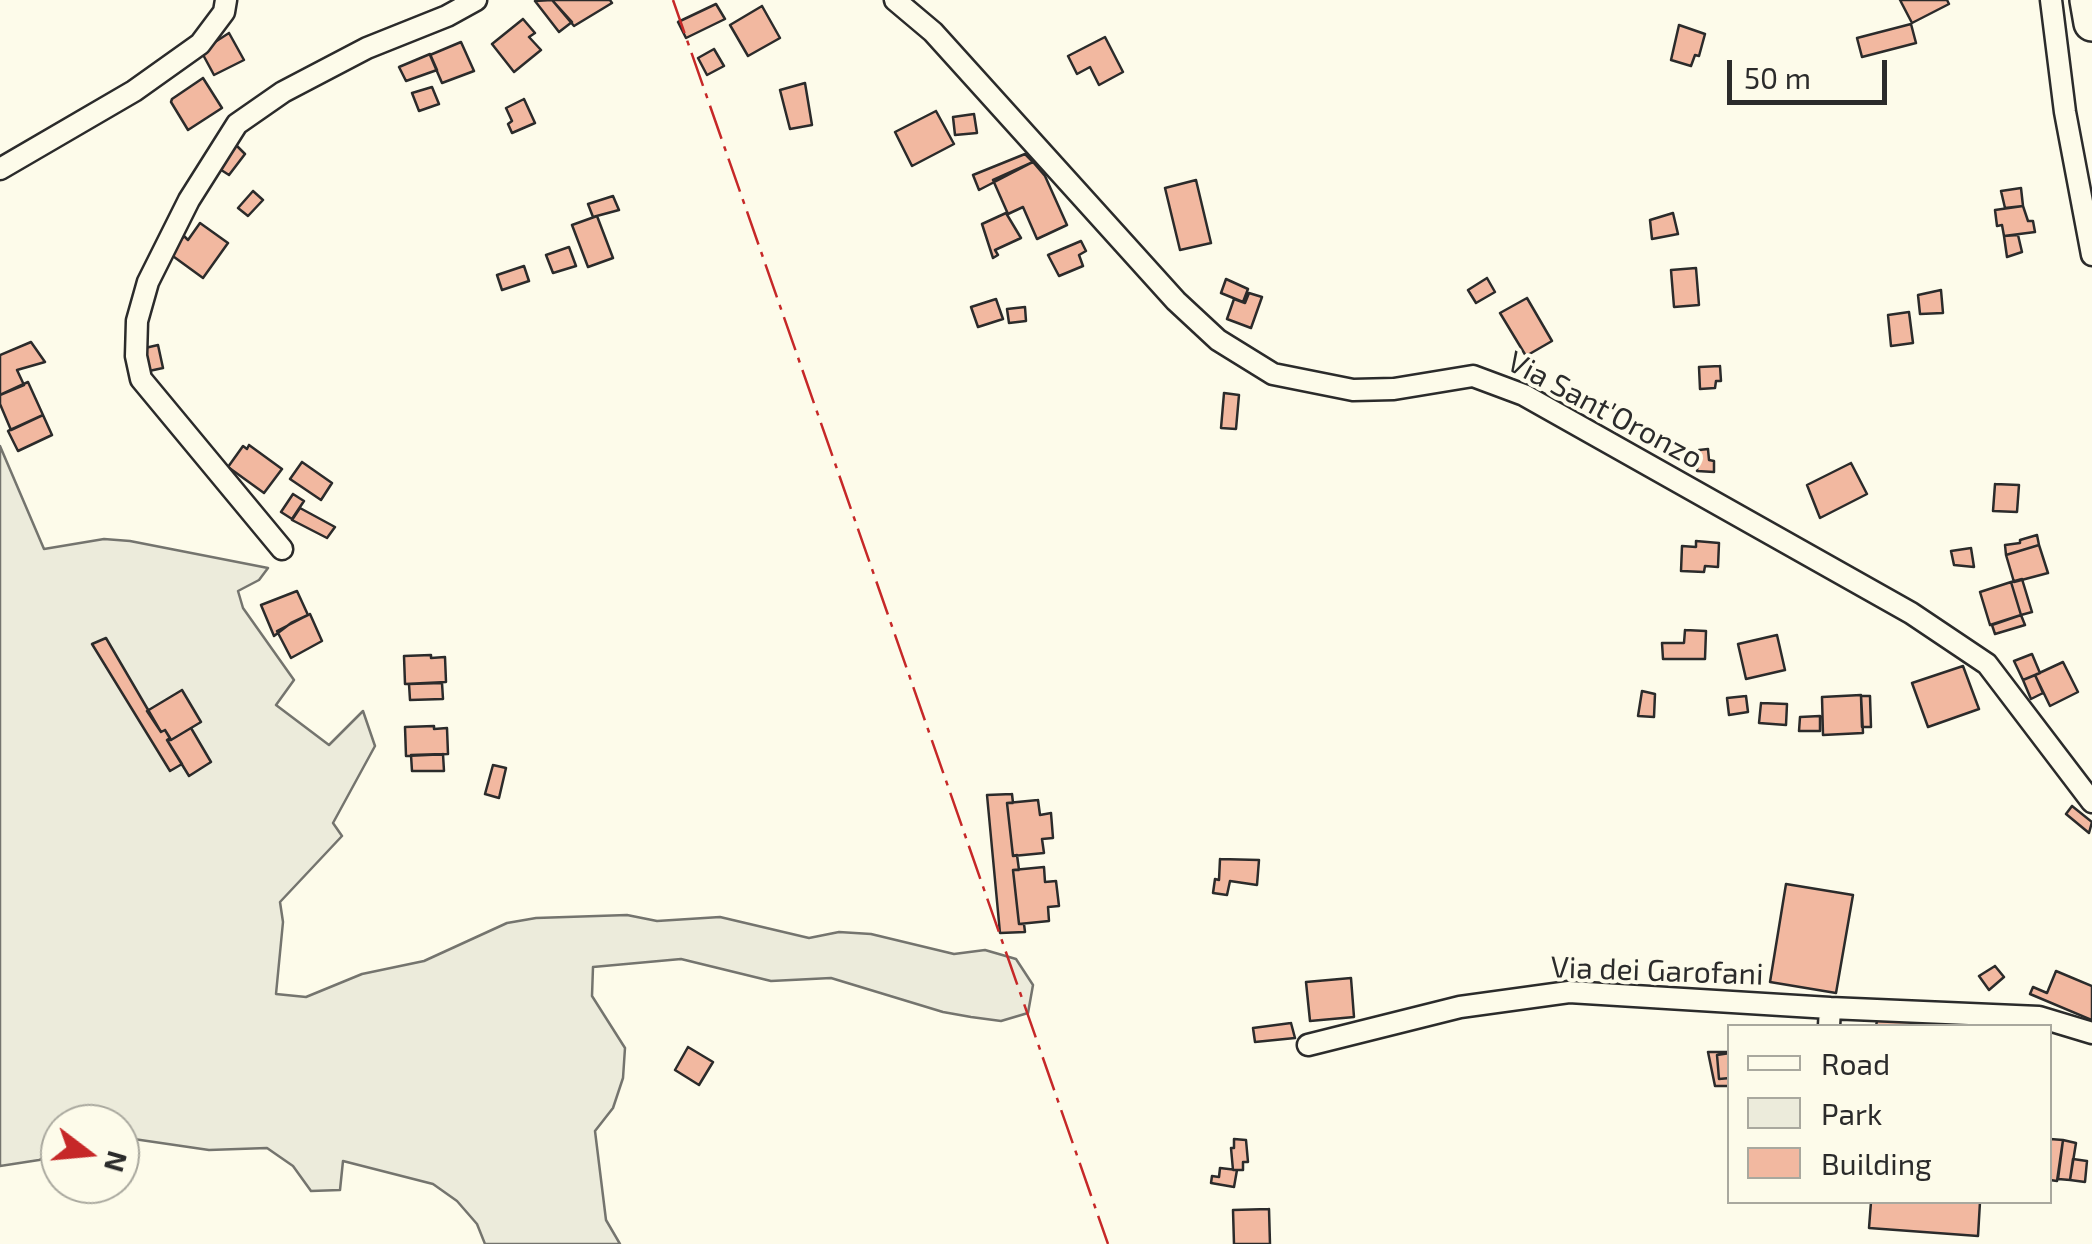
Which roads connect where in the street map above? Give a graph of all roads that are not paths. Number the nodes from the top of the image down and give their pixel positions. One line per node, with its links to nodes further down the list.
1 (226, 0): 7 (street)
2 (476, 0): 9 (street)
3 (895, 0): 10 (street, Via Sant'Oronzo)
4 (2051, 0): 8 (street)
5 (2088, 0): 6 (highway)
6 (2092, 23)
7 (0, 169)
8 (2092, 255)
9 (282, 549)
10 (2092, 802)
11 (1829, 1017): 12 (street, Via dei Garofani); 13 (street, Via dei Garofani)
12 (2092, 1033)
13 (1308, 1045)

